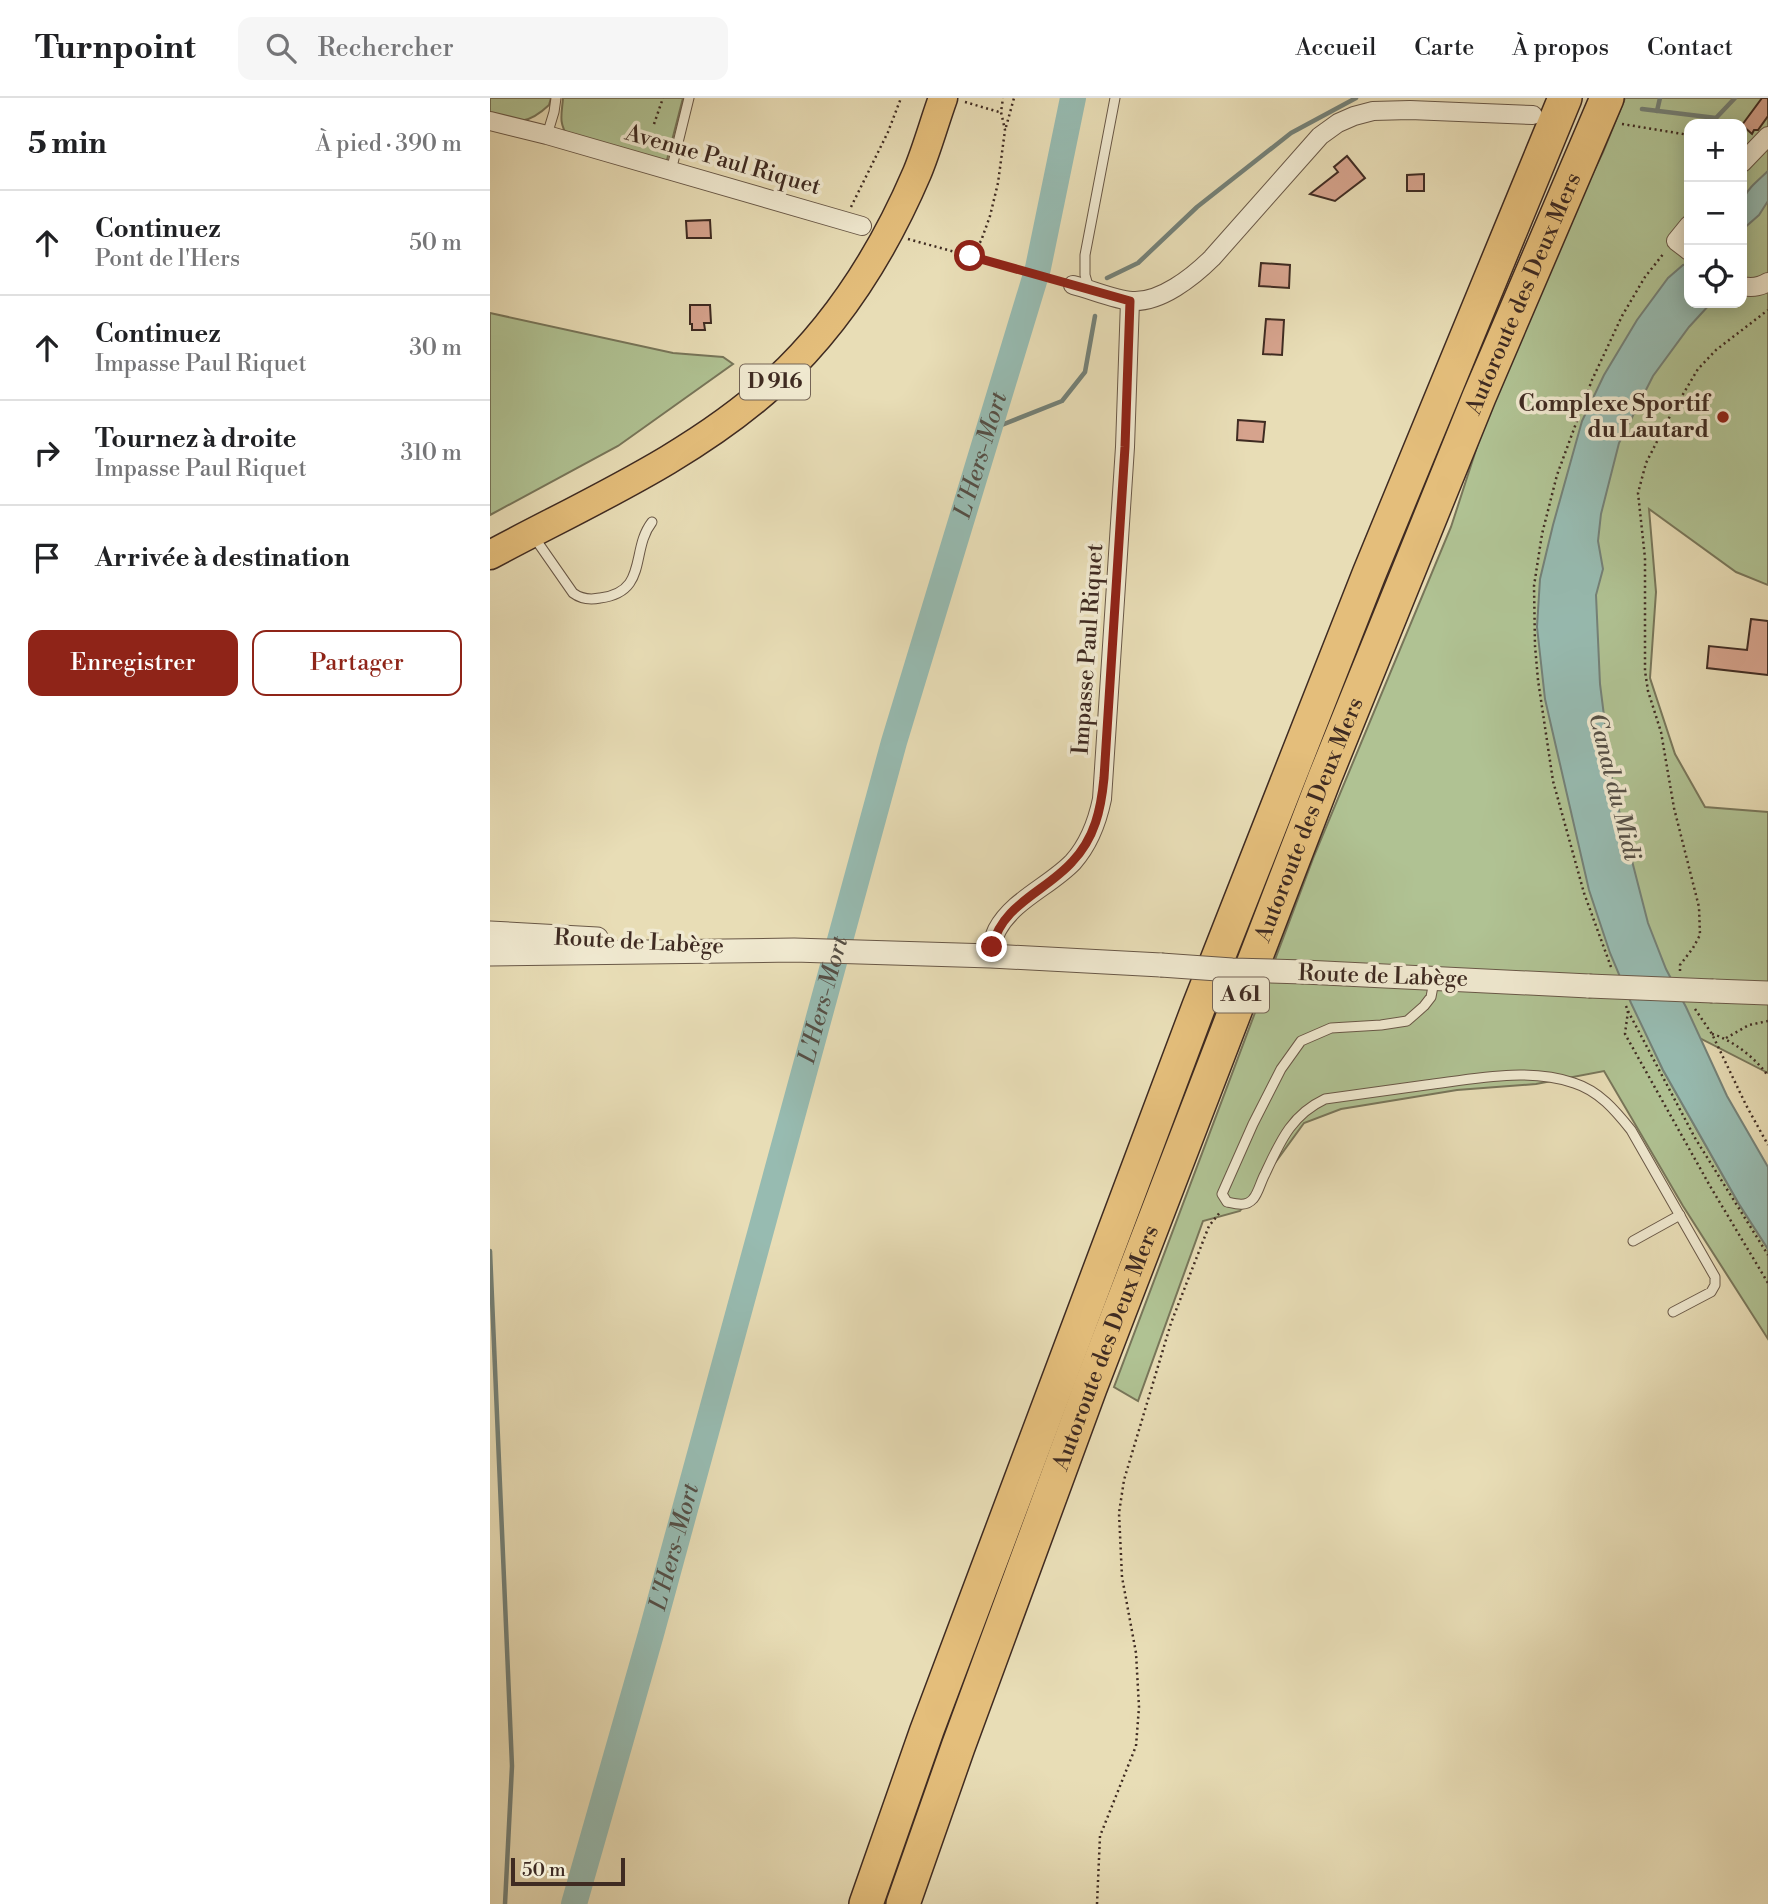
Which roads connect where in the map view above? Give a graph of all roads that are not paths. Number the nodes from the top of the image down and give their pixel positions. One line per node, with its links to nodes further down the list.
1 (556, 98): 9 (lane)
2 (689, 98): 12 (lane)
3 (1115, 98): 15 (lane)
4 (1565, 98): 30 (highway, Autoroute des Deux Mers / A 61)
5 (954, 100): 19 (main road, D 916)
6 (1613, 111): 31 (highway, Autoroute des Deux Mers / A 61)
7 (1533, 115): 17 (street)
8 (490, 121): 9 (street, Avenue Paul Riquet)
9 (547, 135): 12 (street, Avenue Paul Riquet)
10 (1768, 136): 11 (street)
11 (1747, 158)
12 (671, 171): 13 (street, Avenue Paul Riquet)
13 (862, 226)
14 (1768, 282): 16 (street)
15 (1081, 287): 17 (street)
16 (1747, 287)
17 (1130, 301): 24 (street, Impasse Paul Riquet)
18 (652, 522): 19 (lane)
19 (531, 533): 20 (main road, D 916)
20 (490, 555)
21 (490, 933): 22 (street, Route de Labège)
22 (791, 950): 23 (street, Route de Labège); 24 (street, Route de Labège)
23 (490, 954)
24 (990, 956): 25 (street, Route de Labège, bridge)
25 (1435, 978): 26 (street, Route de Labège, bridge); 27 (lane)
26 (1768, 993)
27 (1680, 1215): 28 (lane); 29 (lane)
28 (1633, 1241)
29 (1673, 1312)
30 (866, 1904)
31 (902, 1904)

